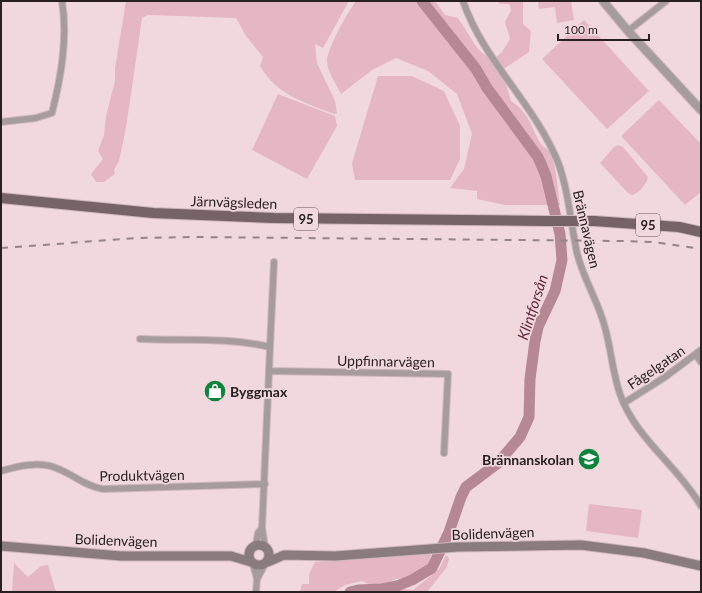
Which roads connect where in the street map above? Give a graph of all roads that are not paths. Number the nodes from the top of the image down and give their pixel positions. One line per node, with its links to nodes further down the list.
1 (62, 1): 7 (street)
2 (463, 1): 17 (street, Brännavägen)
3 (603, 1): 5 (street)
4 (666, 1): 5 (street)
5 (628, 31): 6 (street)
6 (701, 110)
7 (1, 122)
8 (1, 198): 9 (main road, Järnvägsleden / 95, bridge)
9 (701, 232)
10 (274, 262): 12 (street)
11 (140, 339): 12 (street)
12 (270, 347): 16 (street)
13 (701, 350): 14 (street, Fågelgatan)
14 (696, 355): 15 (street); 17 (street, Fågelgatan)
15 (701, 362)
16 (268, 371): 18 (street, Uppfinnarvägen); 20 (street)
17 (624, 403): 21 (street, Brännavägen)
18 (444, 453)
19 (1, 471): 20 (street, Produktvägen)
20 (265, 484): 22 (street)
21 (701, 506)
22 (262, 528): 24 (street); 25 (street)
23 (1, 546): 27 (main road, Bolidenvägen)
24 (253, 547): 25 (main road, Bolidenvägen); 27 (main road, Bolidenvägen); 28 (main road)
25 (266, 548): 26 (main road, Bolidenvägen); 29 (main road)
26 (284, 555): 29 (main road, Bolidenvägen); 30 (main road, Bolidenvägen)
27 (231, 556): 28 (main road, Bolidenvägen)
28 (252, 563): 29 (main road, Bolidenvägen); 31 (street)
29 (266, 563): 31 (street)
30 (701, 566)
31 (257, 579): 32 (street)
32 (256, 592)

